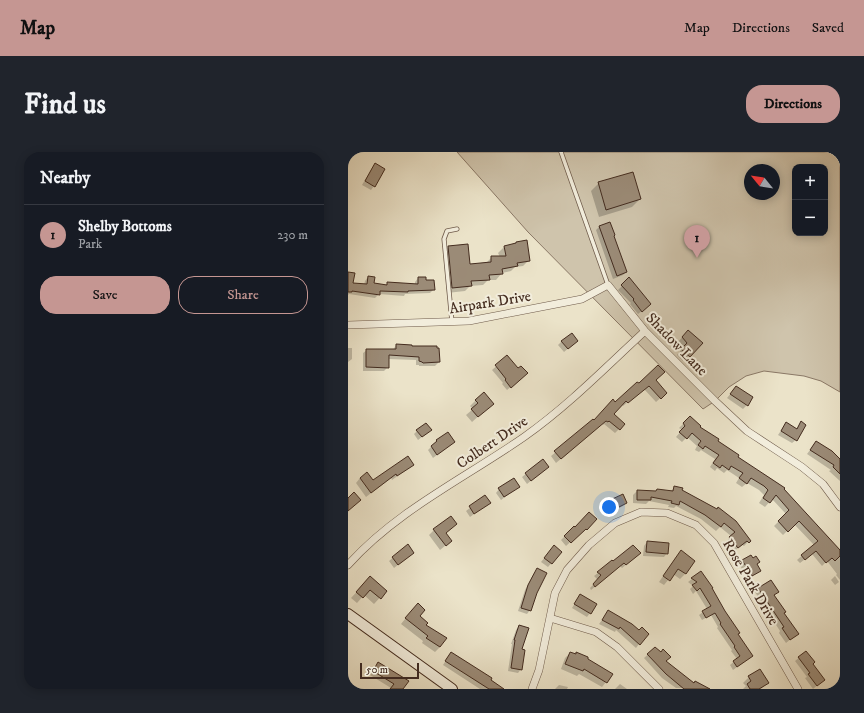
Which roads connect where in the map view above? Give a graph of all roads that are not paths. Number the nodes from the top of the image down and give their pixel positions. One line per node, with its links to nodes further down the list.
1 (561, 152): 3 (lane, Shadow Lane)
2 (457, 229): 4 (lane)
3 (608, 285): 4 (street, Airpark Drive); 6 (street, Shadow Lane)
4 (452, 322): 5 (street, Airpark Drive)
5 (348, 325)
6 (645, 331): 7 (street, Shadow Lane); 8 (street, Colbert Drive)
7 (840, 507)
8 (348, 565)
9 (348, 614): 11 (street)
10 (550, 618): 12 (street, Rose Park Drive); 13 (street, Rose Park Drive); 14 (street)
11 (447, 688)
12 (796, 688)
13 (532, 689)
14 (659, 689)

